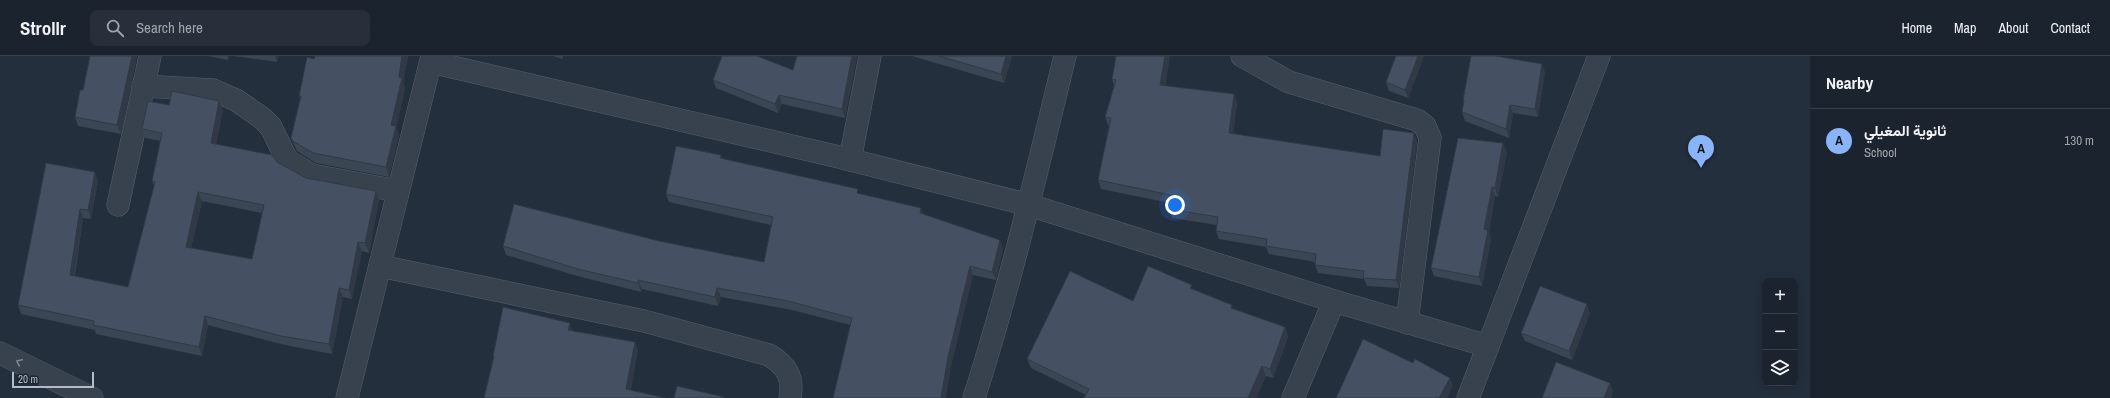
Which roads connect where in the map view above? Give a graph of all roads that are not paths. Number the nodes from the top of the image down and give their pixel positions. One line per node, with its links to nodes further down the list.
1 (150, 56): 7 (street)
2 (870, 56): 8 (street)
3 (1064, 56): 11 (street)
4 (1242, 56): 14 (street)
5 (1599, 56): 15 (street)
6 (432, 59): 8 (street); 9 (street)
7 (144, 86): 9 (street); 10 (street)
8 (850, 160): 11 (street)
9 (398, 192): 12 (street)
10 (118, 205)
11 (1029, 205): 13 (street); 20 (street)
12 (380, 266): 18 (street); 19 (street)
13 (1334, 301): 14 (street); 21 (street)
14 (1407, 323): 15 (street)
15 (1488, 346): 22 (street)
16 (0, 353): 17 (street, one-way to 16)
17 (92, 398)
18 (347, 398)
19 (790, 398)
20 (974, 398)
21 (1293, 398)
22 (1468, 398)

